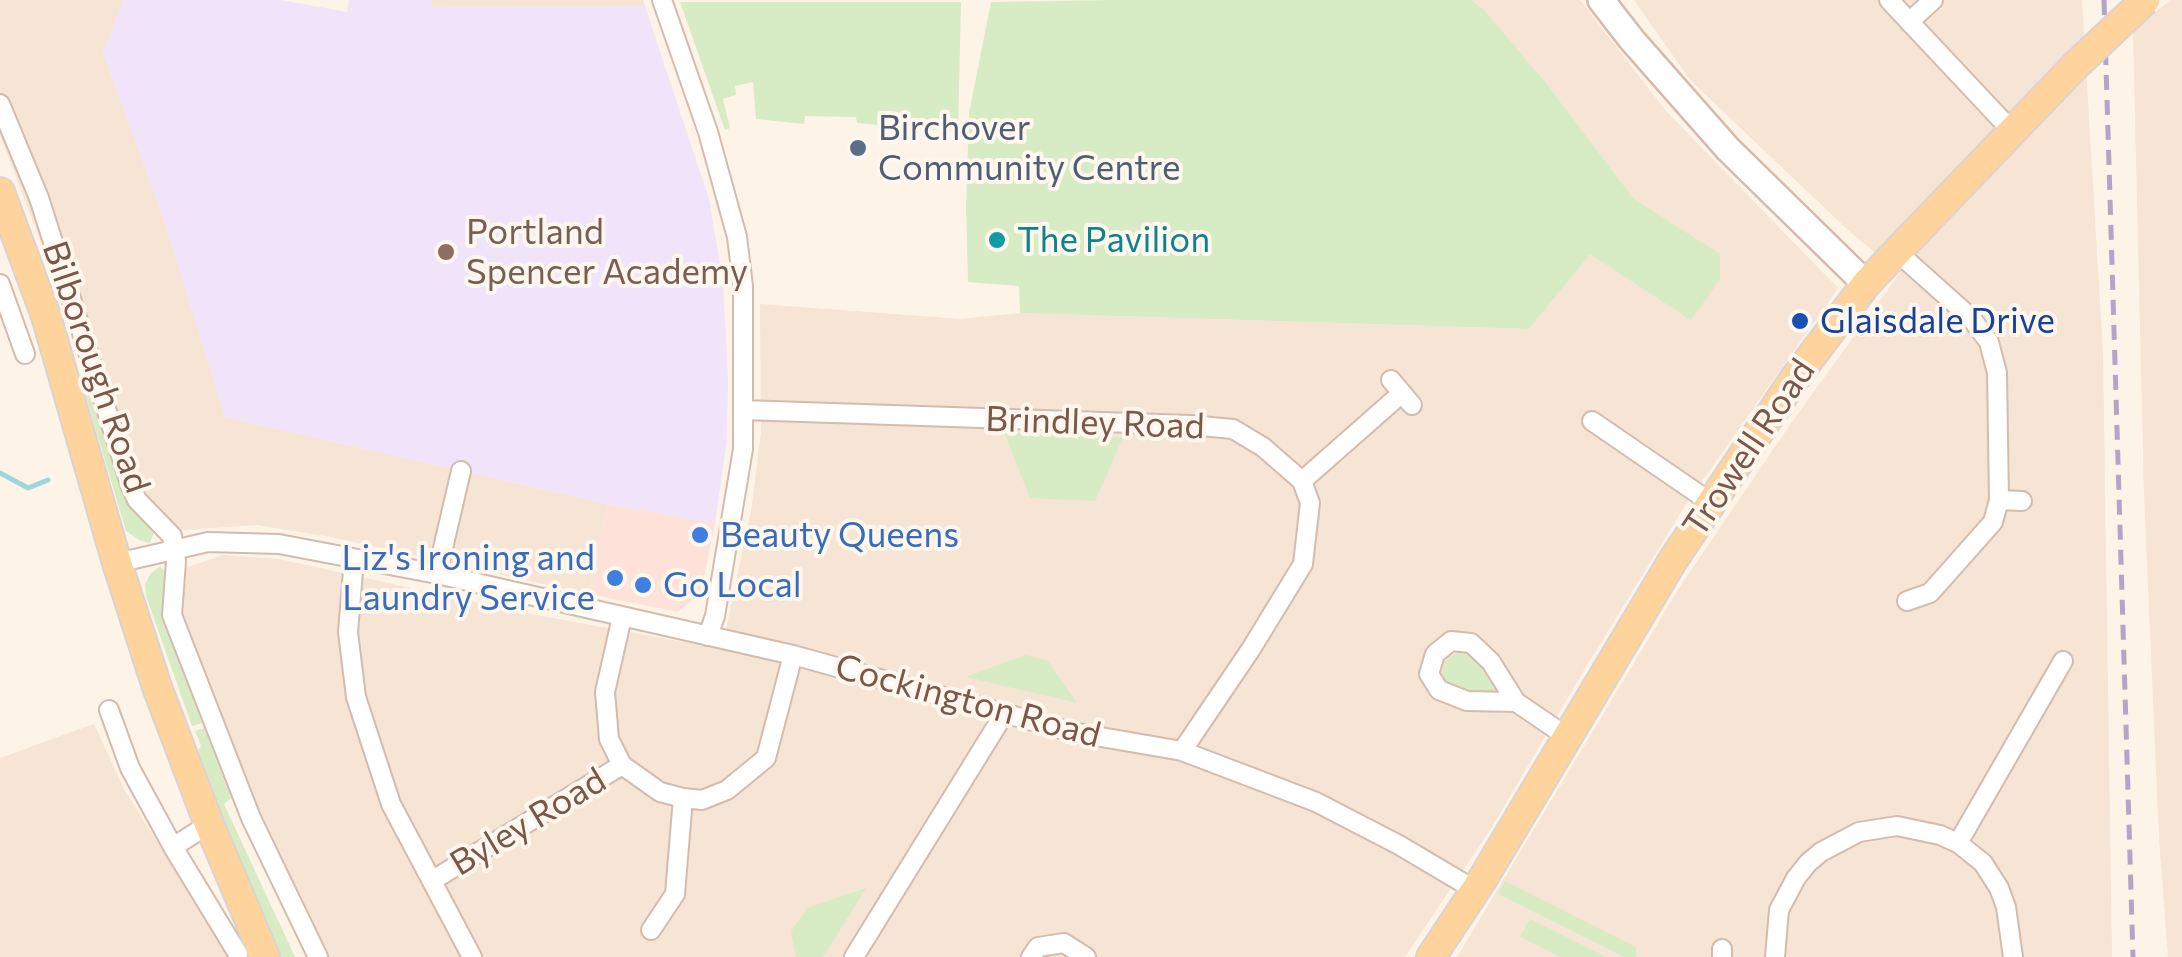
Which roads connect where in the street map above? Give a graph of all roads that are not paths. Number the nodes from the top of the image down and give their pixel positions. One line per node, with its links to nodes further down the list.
1 (662, 0): 15 (street)
2 (1602, 0): 12 (street)
3 (1888, 0): 6 (street)
4 (1933, 0): 6 (street)
5 (2145, 0): 8 (main road, Trowell Road, bridge)
6 (1909, 22): 8 (street)
7 (0, 104): 22 (street, Bilborough Road)
8 (2012, 130): 10 (main road, Trowell Road)
9 (0, 192): 24 (main road, Bilborough Road)
10 (1896, 251): 12 (main road, Trowell Road); 19 (street)
11 (0, 284): 13 (street, Bilborough Road)
12 (1866, 284): 21 (main road, Trowell Road)
13 (25, 354)
14 (1402, 393): 18 (street)
15 (743, 410): 18 (street, Brindley Road); 28 (street)
16 (1592, 421): 21 (street)
17 (461, 471): 25 (street)
18 (1302, 481): 35 (street)
19 (1999, 500): 20 (street); 26 (street)
20 (2022, 501)
21 (1710, 502): 34 (main road, Trowell Road)
22 (176, 548): 23 (street, Cockington Road); 24 (street, Cockington Road); 45 (street)
23 (354, 559): 25 (street, Cockington Road); 41 (street)
24 (117, 563): 38 (main road, Bilborough Road)
25 (437, 574): 27 (street, Cockington Road)
26 (1907, 601)
27 (622, 617): 28 (street, Cockington Road); 36 (street)
28 (708, 636): 29 (street, Cockington Road)
29 (793, 655): 33 (street, Cockington Road); 37 (street)
30 (2064, 661): 39 (street)
31 (1516, 702): 31 (street); 34 (street)
32 (110, 710): 40 (street, Bilborough Road)
33 (1004, 714): 35 (street, Cockington Road); 47 (street)
34 (1566, 736): 42 (main road, Trowell Road)
35 (1182, 751): 42 (street, Cockington Road)
36 (622, 765): 37 (street); 41 (street, Byley Road)
37 (683, 798): 43 (street)
38 (208, 824): 40 (street); 44 (main road, Bilborough Road)
39 (1958, 843): 51 (street); 52 (street)
40 (173, 848): 44 (street, Bilborough Road)
41 (434, 880): 46 (street)
42 (1475, 890): 50 (main road, Trowell Road)
43 (651, 930)
44 (251, 955)
45 (318, 957)
46 (472, 957)
47 (854, 957)
48 (1031, 957): 49 (street)
49 (1086, 957)
50 (1431, 957)
51 (1775, 957)
52 (2014, 957)

